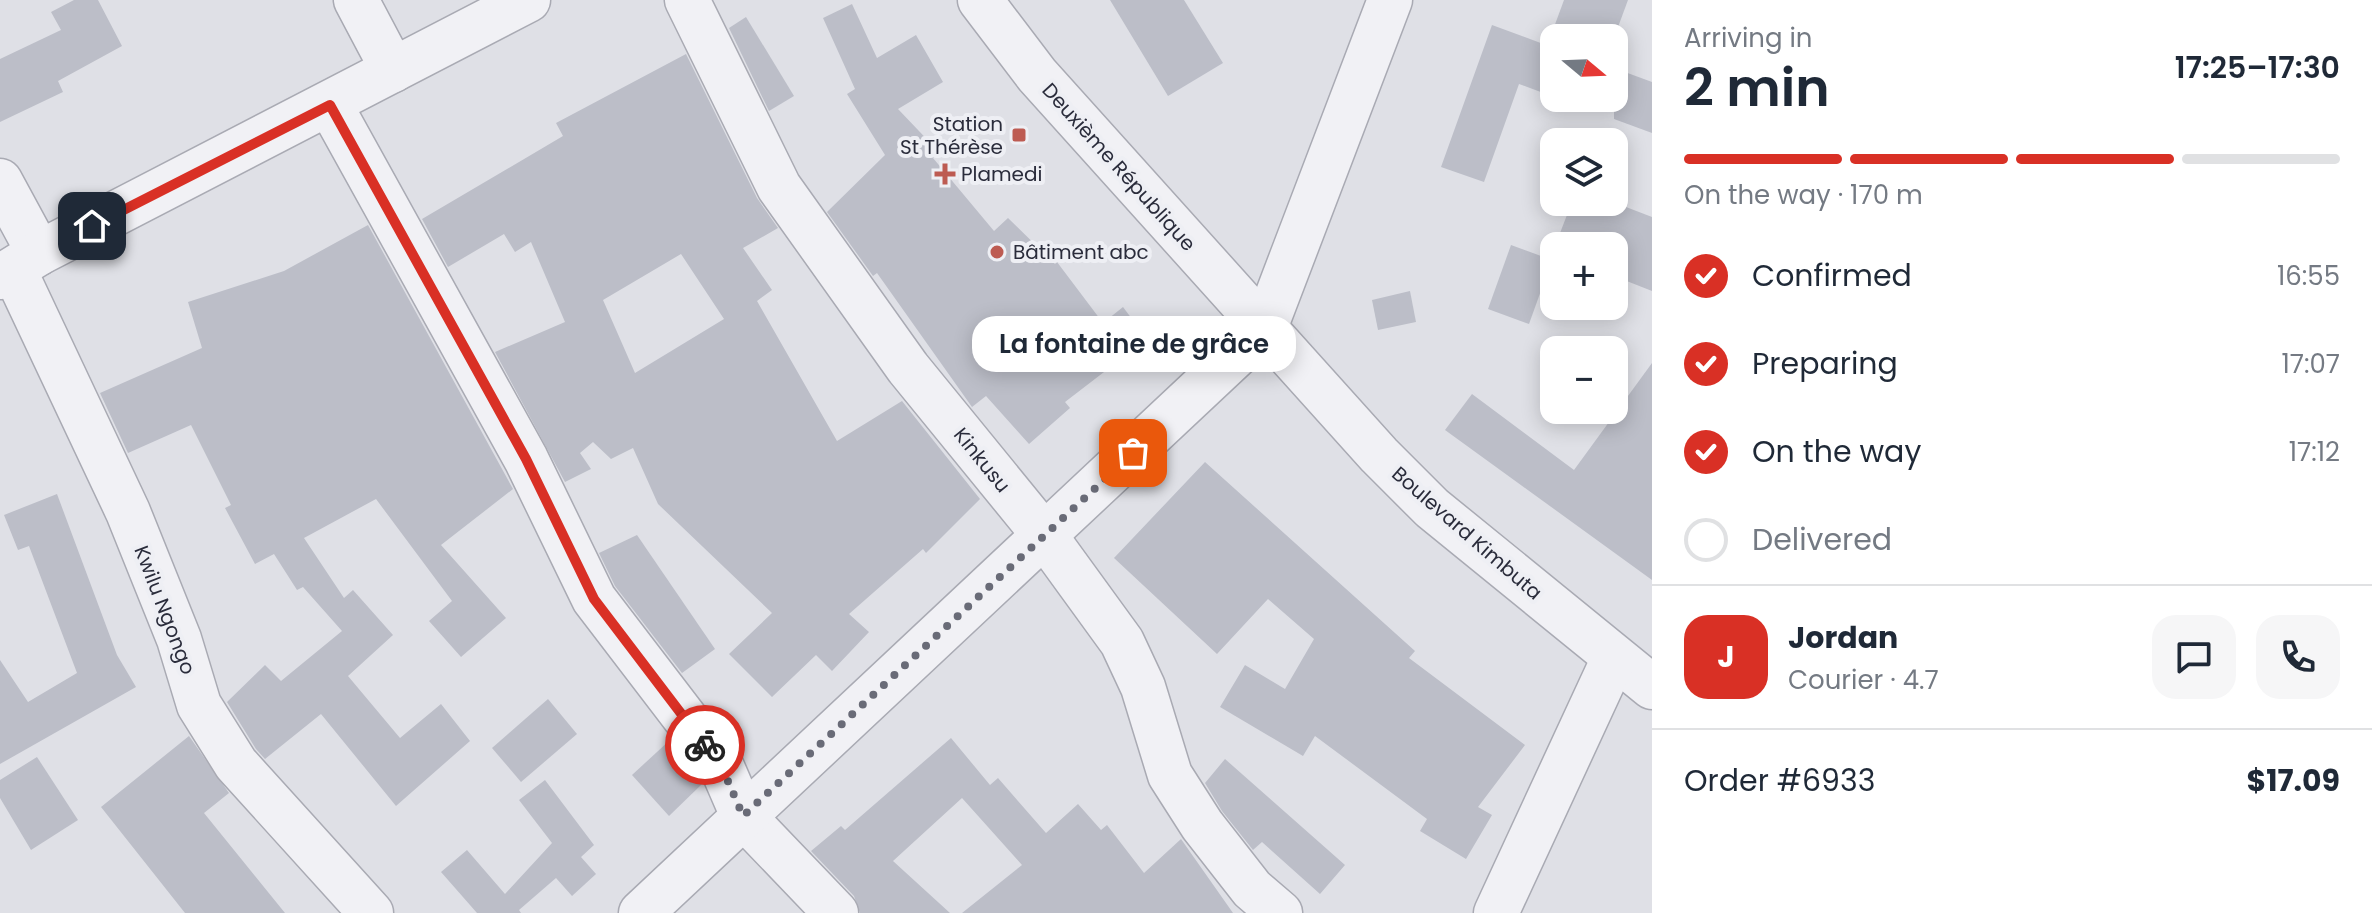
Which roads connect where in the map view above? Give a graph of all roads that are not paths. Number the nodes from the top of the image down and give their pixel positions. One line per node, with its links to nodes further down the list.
1 (356, 0): 6 (street)
2 (528, 0): 6 (street)
3 (687, 0): 11 (street, Kinkusu)
4 (980, 0): 10 (street, Deuxième République)
5 (1390, 0): 10 (street)
6 (393, 70): 7 (street)
7 (330, 105): 9 (street); 14 (street)
8 (0, 181): 9 (street, Kwilu Ngongo)
9 (18, 267): 15 (street, Kwilu Ngongo)
10 (1265, 328): 11 (street); 12 (street, Boulevard Kimbuta)
11 (1045, 536): 14 (street); 18 (street, Kinkusu)
12 (1614, 658): 13 (street, Boulevard Kimbuta); 19 (street)
13 (1652, 687)
14 (743, 816): 16 (street); 17 (street)
15 (371, 913)
16 (641, 913)
17 (836, 913)
18 (1280, 913)
19 (1496, 913)

